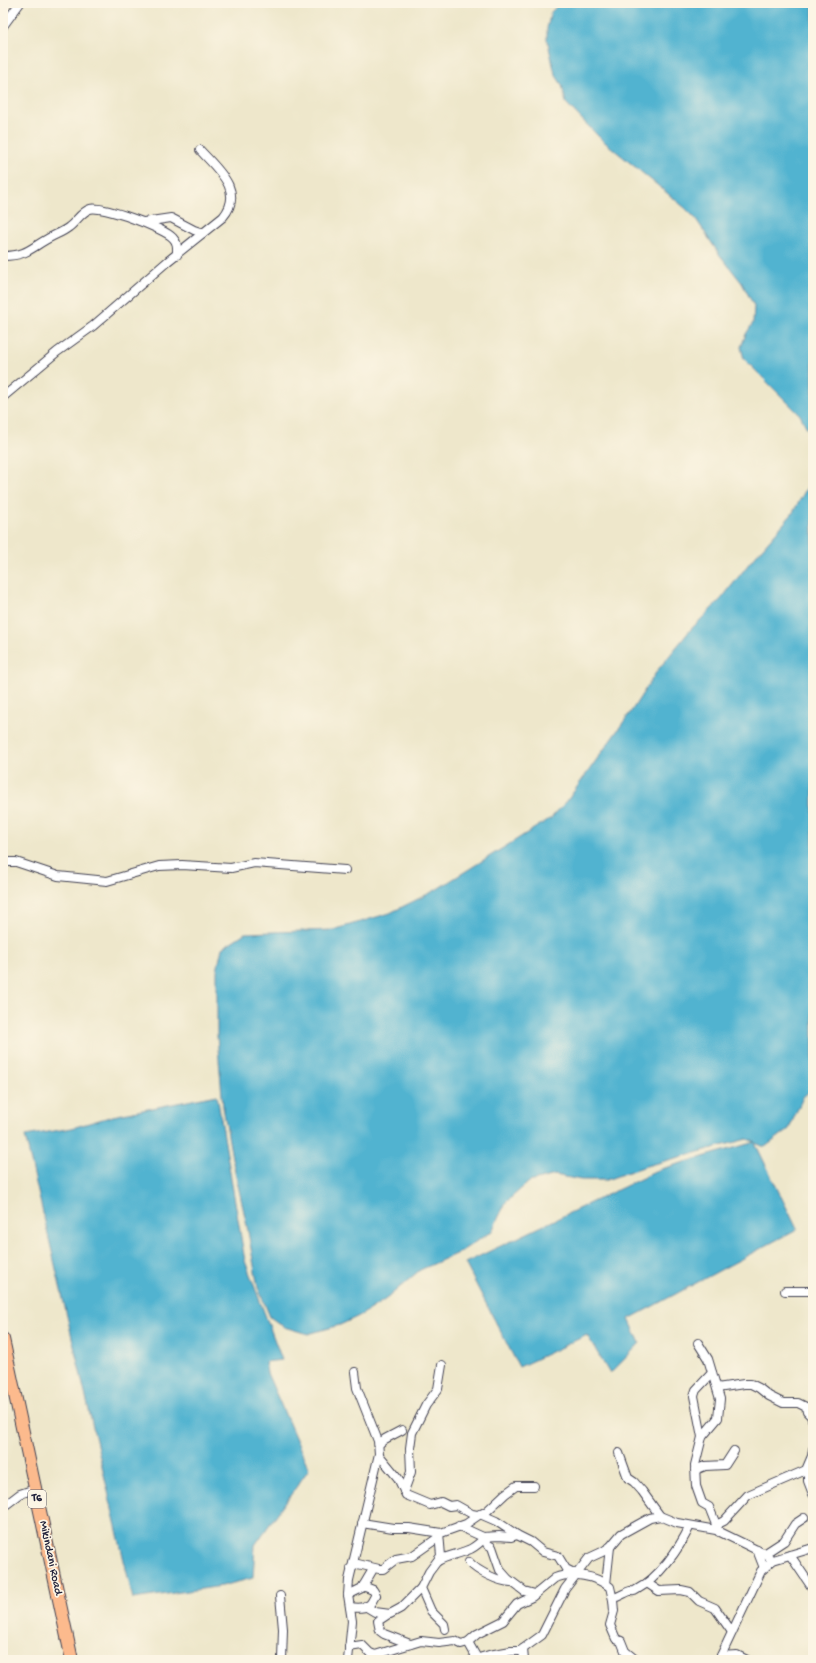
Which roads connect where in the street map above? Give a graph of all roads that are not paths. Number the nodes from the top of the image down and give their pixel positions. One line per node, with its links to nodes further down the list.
1 (20, 3): 2 (street)
2 (3, 26)
3 (200, 150): 5 (street)
4 (144, 223): 5 (street); 6 (street); 7 (street)
5 (203, 233): 6 (street)
6 (177, 255): 8 (street)
7 (3, 256)
8 (3, 397)
9 (3, 862): 10 (street)
10 (345, 870)
11 (785, 1291): 12 (street)
12 (813, 1291)
13 (3, 1339): 30 (highway, Mikindani Road / T6)
14 (698, 1343): 17 (street)
15 (442, 1365): 31 (street)
16 (355, 1372): 22 (street)
17 (712, 1373): 18 (street); 21 (street)
18 (716, 1388): 19 (street); 21 (street)
19 (813, 1422)
20 (402, 1430): 22 (street)
21 (702, 1437): 28 (street)
22 (379, 1444): 26 (street)
23 (813, 1449): 27 (street)
24 (734, 1452): 28 (street)
25 (619, 1453): 35 (street)
26 (379, 1455): 31 (street); 37 (street)
27 (808, 1468): 32 (street); 40 (street)
28 (695, 1470): 40 (street)
29 (534, 1486): 34 (street)
30 (35, 1489): 33 (street); 78 (highway, Mikindani Road / T6)
31 (404, 1491): 34 (street)
32 (813, 1494)
33 (3, 1507)
34 (479, 1515): 38 (street); 42 (street)
35 (660, 1516): 39 (street); 44 (street)
36 (804, 1518): 46 (street)
37 (362, 1523): 41 (street); 51 (street)
38 (459, 1526): 41 (street); 43 (street)
39 (690, 1526): 40 (street); 56 (street)
40 (717, 1529): 46 (street)
41 (439, 1535): 49 (street); 51 (street)
42 (517, 1535): 43 (street); 54 (street)
43 (486, 1537): 49 (street); 55 (street)
44 (610, 1547): 54 (street); 57 (street)
45 (813, 1548): 47 (street)
46 (761, 1552): 48 (street); 52 (street)
47 (790, 1555): 48 (street); 60 (street)
48 (773, 1560): 52 (street)
49 (438, 1561): 59 (street)
50 (469, 1562): 55 (street)
51 (351, 1568): 62 (street)
52 (764, 1568): 69 (street)
53 (372, 1571): 58 (street)
54 (575, 1575): 57 (street); 61 (street); 73 (street)
55 (511, 1582): 61 (street)
56 (647, 1583): 64 (street); 69 (street)
57 (606, 1584): 64 (street)
58 (363, 1586): 62 (street); 65 (street)
59 (421, 1588): 67 (street); 68 (street)
60 (813, 1589)
61 (535, 1594): 70 (street)
62 (348, 1595): 66 (street)
63 (280, 1596): 79 (street)
64 (613, 1598): 84 (street)
65 (365, 1606): 66 (street); 67 (street)
66 (350, 1607): 72 (street)
67 (387, 1615): 71 (street)
68 (445, 1629)
69 (732, 1632): 76 (street)
70 (468, 1642): 71 (street); 77 (street)
71 (410, 1644): 74 (street)
72 (349, 1647): 74 (street); 80 (street)
73 (523, 1650): 75 (street); 83 (street)
74 (391, 1651): 81 (street)
75 (494, 1654): 77 (street); 82 (street)
76 (720, 1658): 85 (street)
77 (474, 1659)
78 (72, 1660)
79 (282, 1660)
80 (348, 1660)
81 (388, 1660)
82 (501, 1660)
83 (524, 1660)
84 (636, 1660)
85 (747, 1660)

